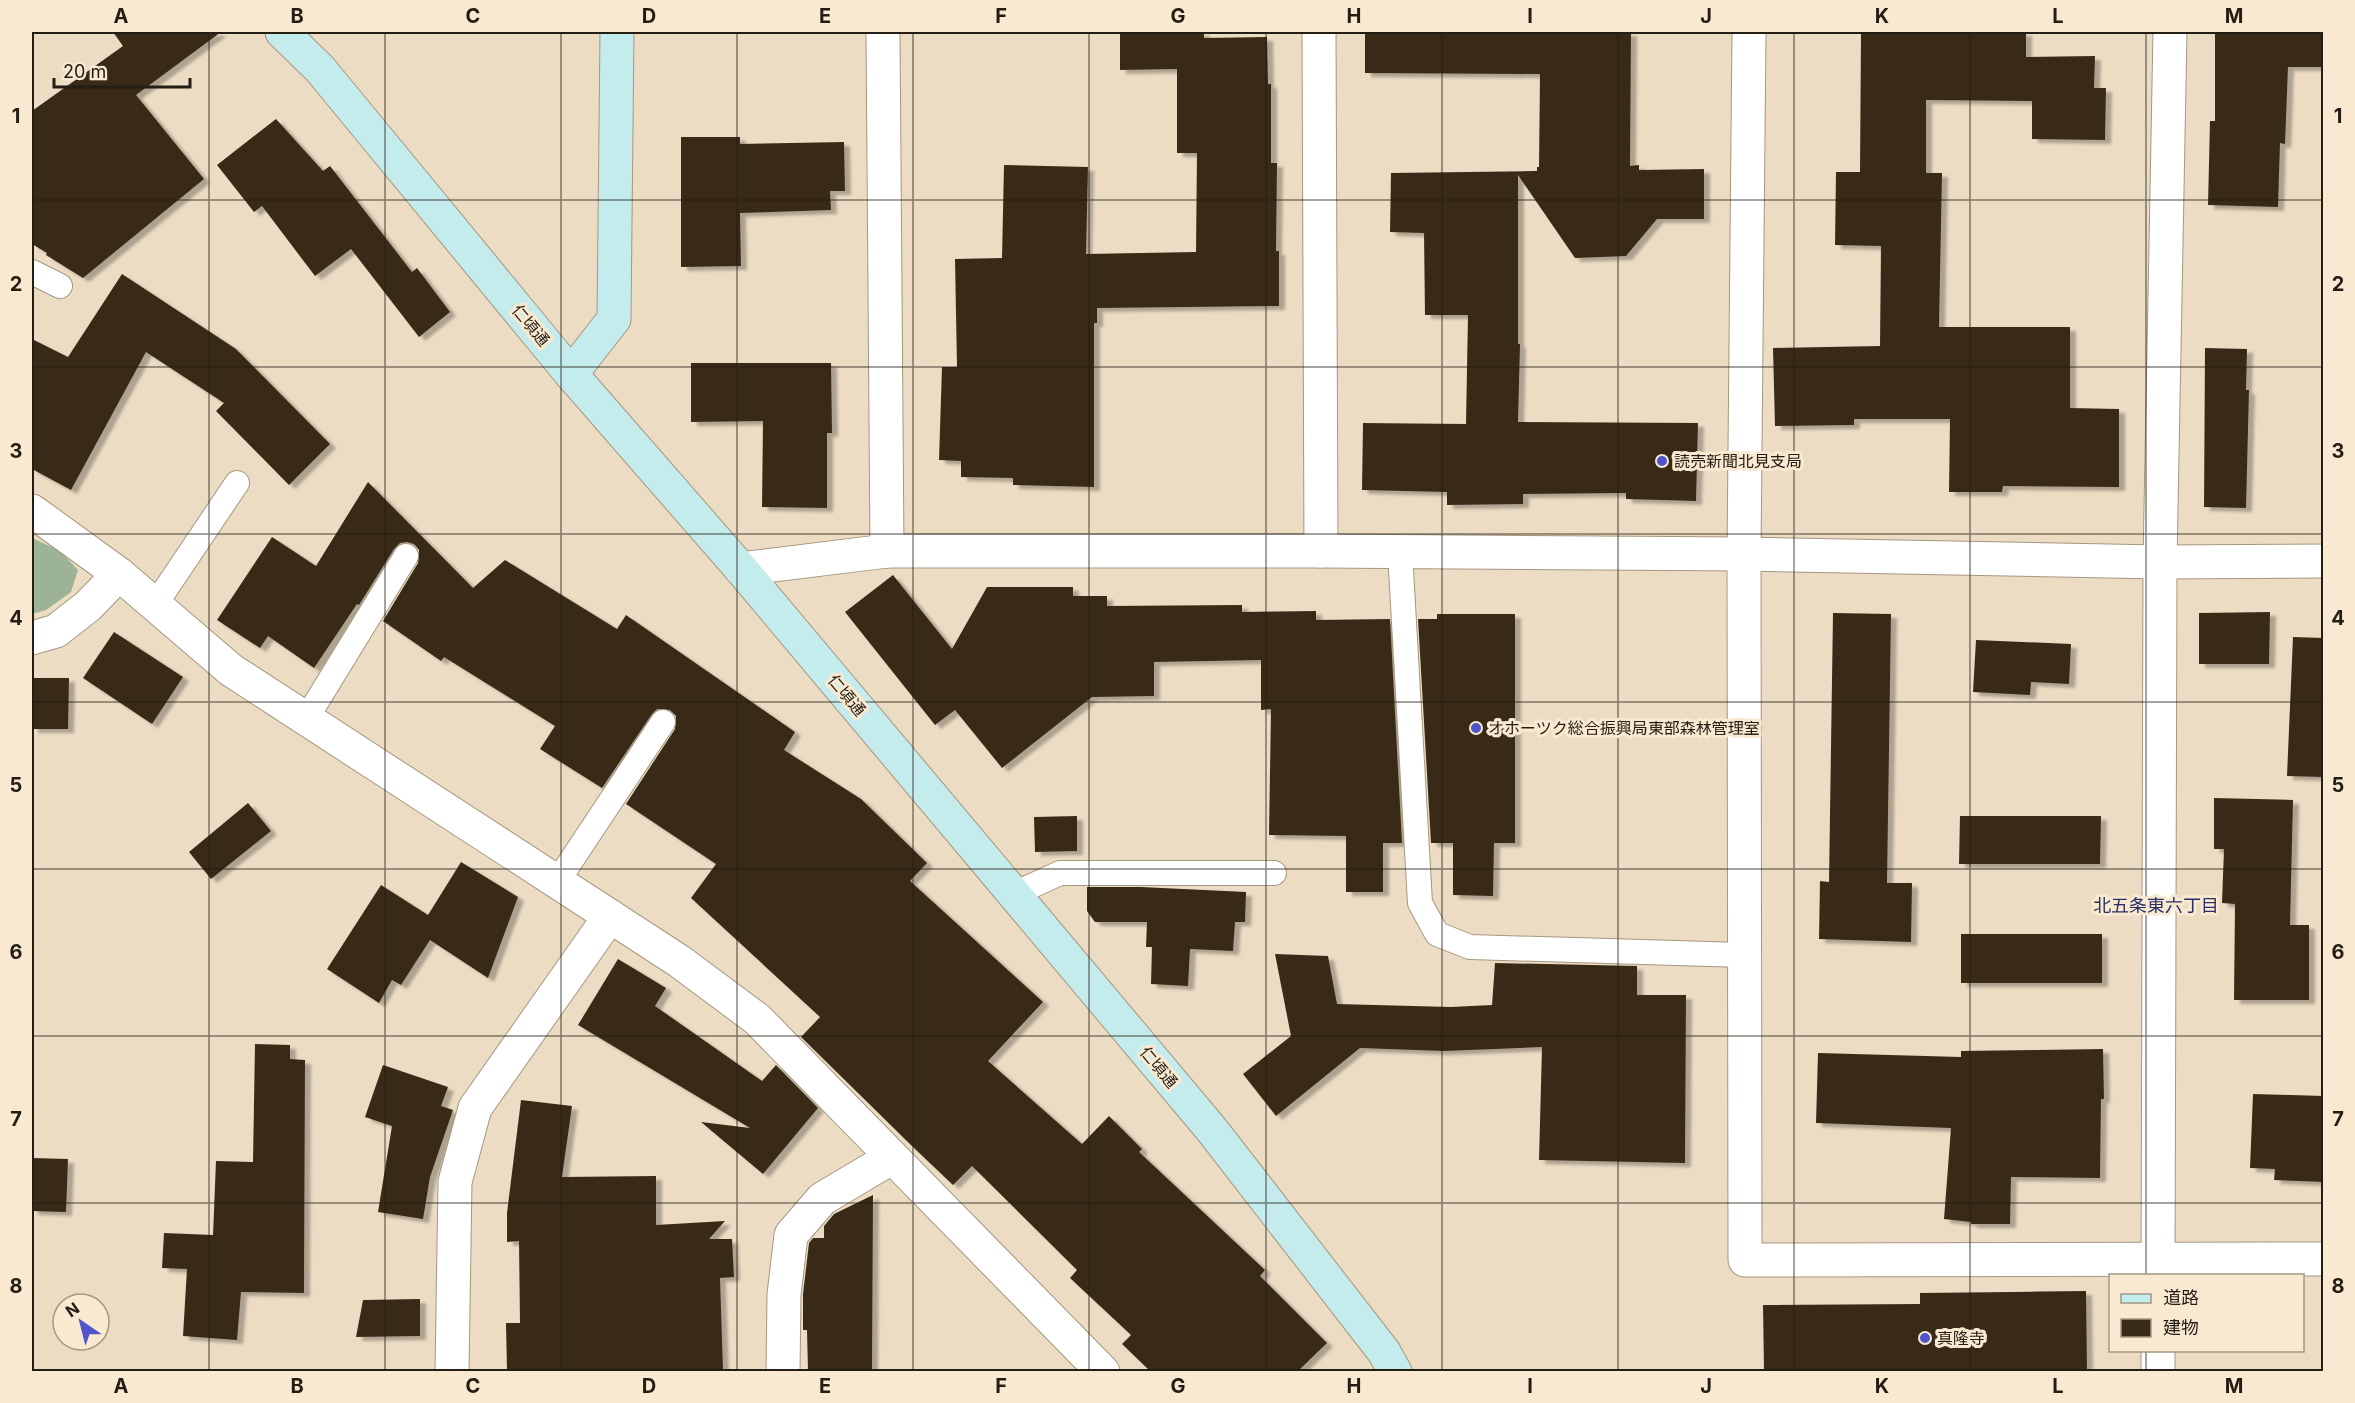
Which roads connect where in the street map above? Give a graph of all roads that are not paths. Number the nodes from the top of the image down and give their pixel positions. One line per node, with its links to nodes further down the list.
1 (282, 32): 9 (street, 仁頃通)
2 (617, 32): 9 (street)
3 (884, 32): 12 (street)
4 (1319, 32): 13 (street)
5 (1749, 32): 15 (street)
6 (2170, 32): 18 (street)
7 (32, 272): 8 (lane)
8 (60, 286)
9 (571, 374): 19 (street, 仁頃通)
10 (237, 483): 21 (lane)
11 (32, 511): 20 (street)
12 (887, 551): 13 (street); 19 (street)
13 (1321, 551): 14 (street)
14 (1400, 552): 15 (street); 29 (lane)
15 (1743, 554): 18 (street); 29 (street)
16 (406, 556): 23 (lane)
17 (2324, 561): 18 (street)
18 (2160, 562): 32 (street)
19 (741, 569): 27 (street, 仁頃通)
20 (119, 574): 21 (street); 22 (street)
21 (155, 606): 23 (street)
22 (32, 638)
23 (306, 719): 26 (street)
24 (663, 722): 26 (lane)
25 (1274, 873): 27 (lane)
26 (558, 882): 28 (street)
27 (1014, 894): 37 (street, 仁頃通)
28 (610, 916): 30 (street); 34 (street)
29 (1744, 955): 32 (street)
30 (891, 1158): 35 (street); 36 (street)
31 (2324, 1259): 32 (street)
32 (2158, 1268)
33 (2158, 1352): 38 (street)
34 (452, 1371)
35 (783, 1371)
36 (1103, 1371)
37 (1395, 1371)
38 (2158, 1371)

